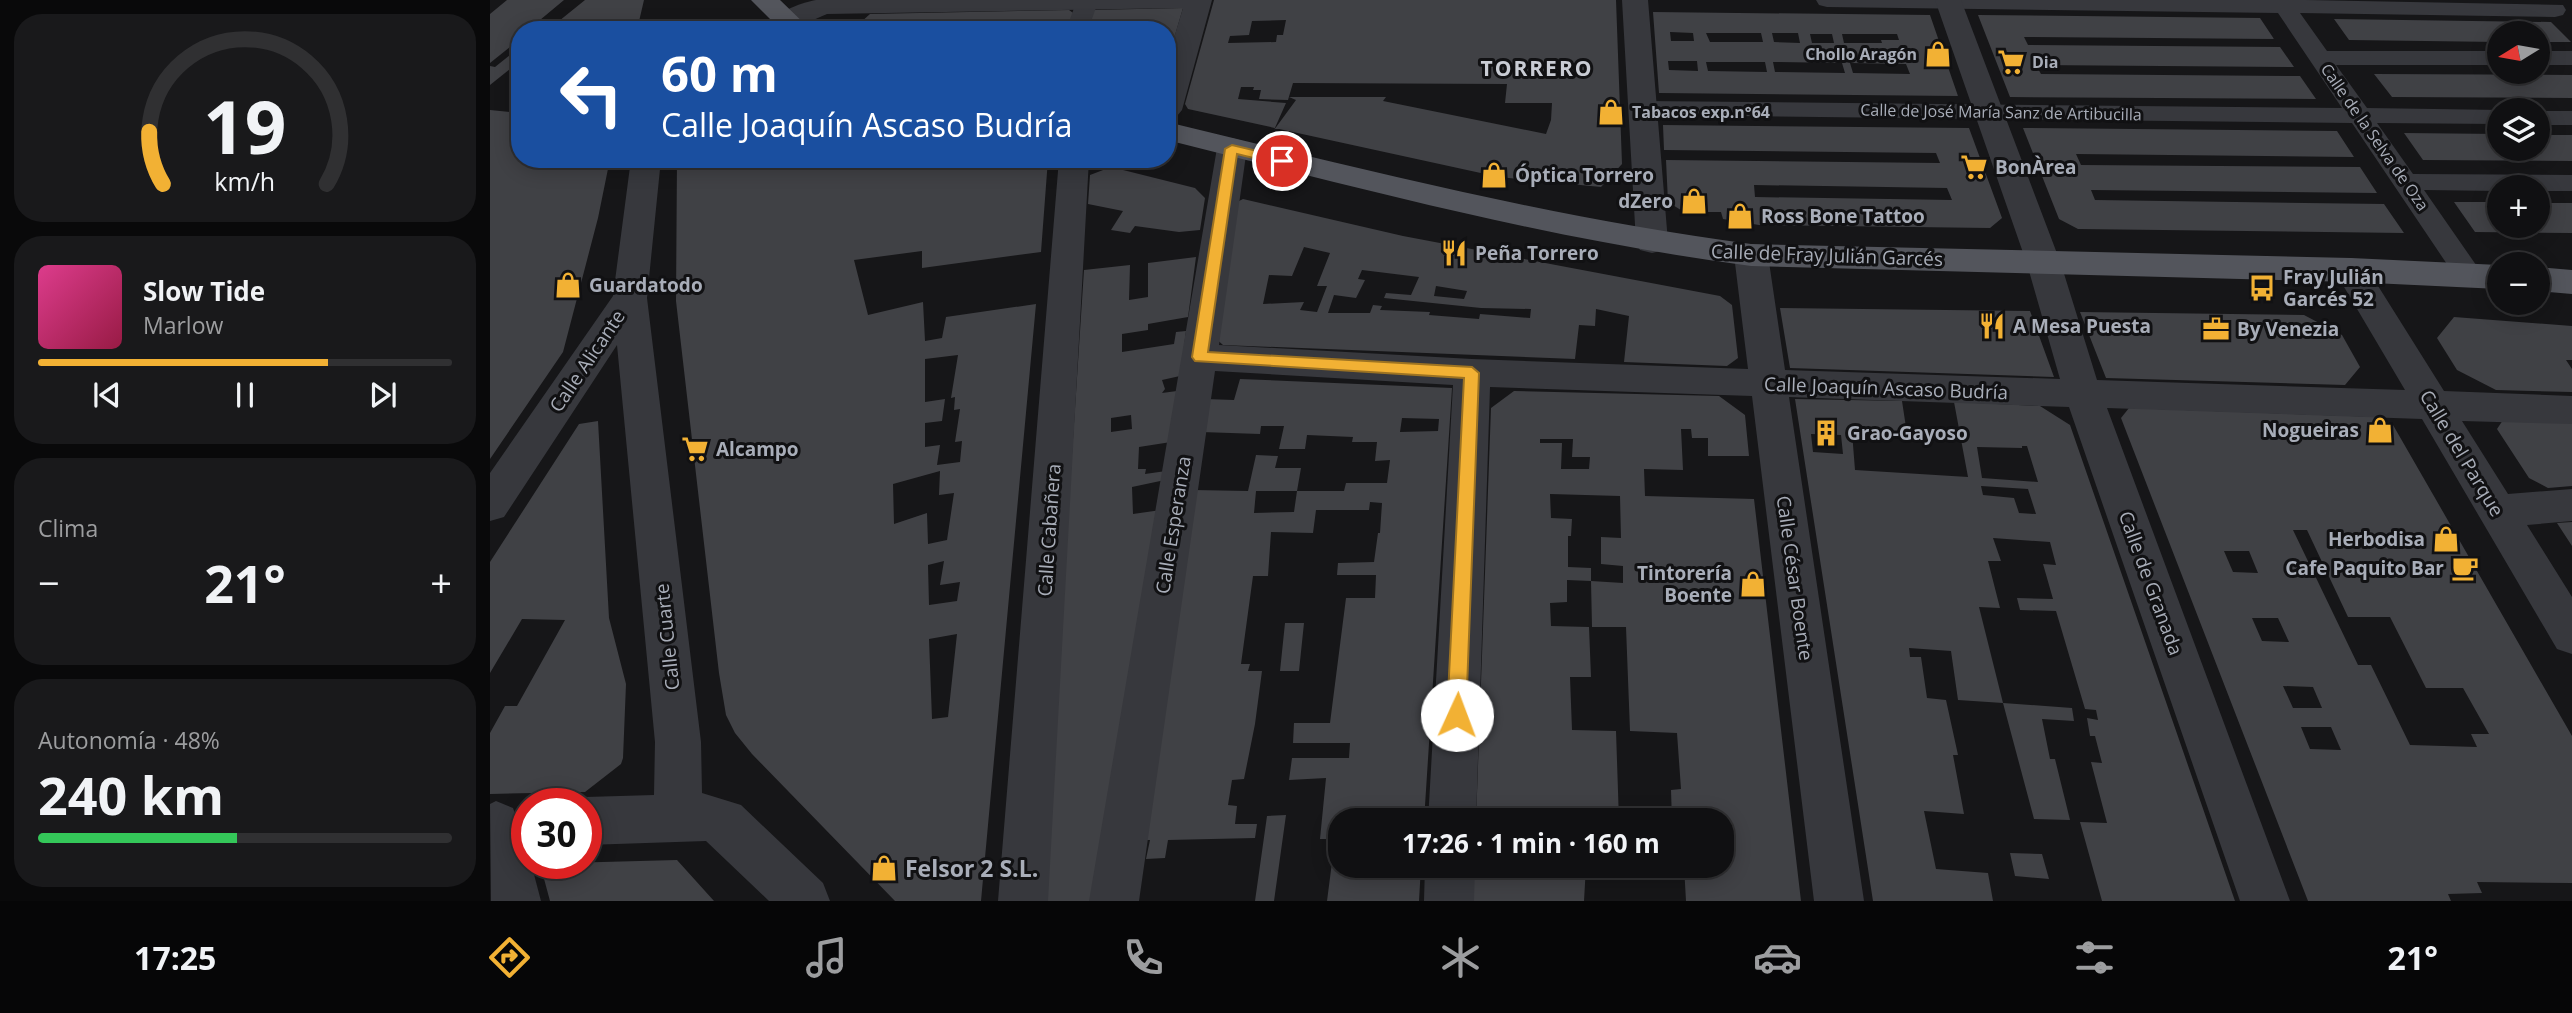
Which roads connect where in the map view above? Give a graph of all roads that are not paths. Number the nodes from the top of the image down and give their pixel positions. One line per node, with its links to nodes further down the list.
1 (764, 0): 10 (main road)
2 (1199, 0): 6 (street); 17 (street)
3 (1635, 0): 18 (street)
4 (1827, 0): 5 (street)
5 (1948, 0): 8 (street); 19 (street, Calle de Granada)
6 (1087, 2): 7 (street); 12 (street)
7 (822, 3): 11 (street)
8 (2283, 3): 9 (street); 13 (street, Calle de la Selva de Oza)
9 (2555, 10)
10 (788, 21)
11 (797, 21)
12 (1080, 21)
13 (2320, 58): 14 (street); 20 (street, Calle de la Selva de Oza)
14 (2487, 58)
15 (2550, 58): 16 (street)
16 (2572, 58)
17 (1176, 79)
18 (1643, 108): 19 (street, Calle de José María Sanz de Artibucilla); 30 (street)
19 (1988, 112): 20 (street, Calle de José María Sanz de Artibucilla); 32 (street, Calle de Granada)
20 (2360, 116): 21 (street, Calle de José María Sanz de Artibucilla); 28 (street, Calle de la Selva de Oza)
21 (2487, 117)
22 (2550, 118): 23 (street)
23 (2572, 118)
24 (1176, 133): 25 (main road, Calle de Fray Julián Garcés)
25 (1232, 149): 30 (main road, Calle de Fray Julián Garcés); 38 (street, Calle Esperanza)
26 (645, 168): 37 (street, Calle Alicante)
27 (1073, 168): 55 (street, Calle Cabañera)
28 (2406, 182): 29 (street); 34 (street, Calle de la Selva de Oza)
29 (2572, 183)
30 (1652, 242): 31 (main road, Calle de Fray Julián Garcés)
31 (1751, 255): 32 (main road, Calle de Fray Julián Garcés); 40 (street, Calle César Boente)
32 (2043, 264): 33 (main road, Calle de Fray Julián Garcés); 41 (street, Calle de Granada)
33 (2351, 270): 34 (main road, Calle de Fray Julián Garcés); 42 (street, Calle del Parque)
34 (2484, 276)
35 (2550, 280): 36 (main road)
36 (2572, 282)
37 (630, 298): 44 (street, Calle Alicante); 49 (street, Calle Cuarte)
38 (1200, 357): 39 (street, Calle Joaquín Ascaso Budría); 56 (street, Calle Esperanza)
39 (1472, 373): 40 (street, Calle Joaquín Ascaso Budría); 48 (street)
40 (1768, 384): 41 (street, Calle Joaquín Ascaso Budría); 58 (street, Calle César Boente)
41 (2083, 394): 42 (street, Calle Joaquín Ascaso Budría); 59 (street, Calle de Granada)
42 (2434, 407): 43 (street, Calle Joaquín Ascaso Budría); 46 (street, Calle del Parque)
43 (2572, 410)
44 (490, 505)
45 (2572, 505): 46 (street)
46 (2497, 511): 47 (street, Calle del Parque)
47 (2572, 635)
48 (1453, 808)
49 (678, 818): 50 (street); 54 (street)
50 (602, 820)
51 (504, 824): 53 (street)
52 (1450, 878): 57 (street)
53 (516, 901)
54 (805, 901)
55 (1023, 901)
56 (1114, 901)
57 (1449, 901)
58 (1839, 901)
59 (2265, 901)

